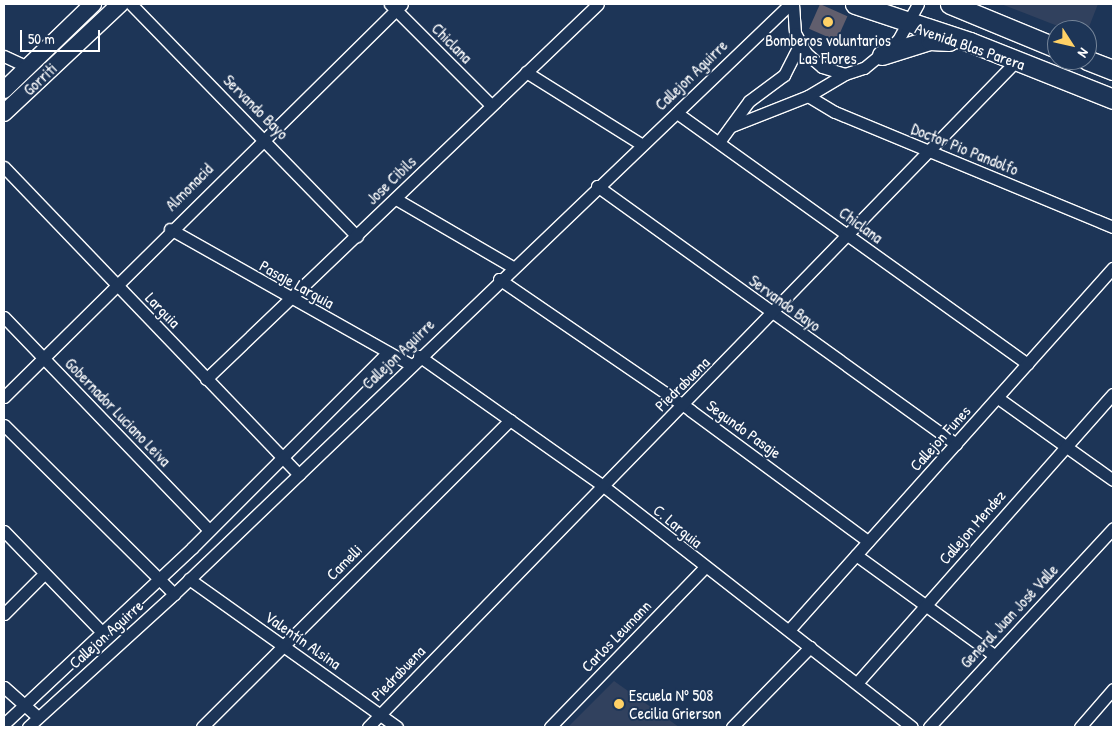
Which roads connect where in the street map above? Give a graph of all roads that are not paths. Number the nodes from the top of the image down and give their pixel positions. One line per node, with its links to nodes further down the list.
1 (93, 4): 18 (main road, Gorriti)
2 (120, 4): 26 (main road, Gorriti)
3 (131, 4): 29 (street, Servando Bayo)
4 (598, 4): 20 (street, Jose Cibils)
5 (791, 4): 12 (street, Callejon Aguirre); 27 (street, Callejon Aguirre)
6 (855, 4): 10 (main road, Avenida Blas Parera)
7 (918, 4): 10 (street)
8 (950, 4): 13 (main road, Avenida Blas Parera)
9 (396, 6): 25 (street, Chiclana); 29 (street, Almonacid)
10 (909, 24): 11 (main road, Avenida Blas Parera); 14 (street)
11 (970, 42): 14 (main road); 16 (main road, Avenida Blas Parera)
12 (800, 44): 21 (street); 28 (street)
13 (1047, 44)
14 (882, 55): 21 (street)
15 (4, 56): 18 (street)
16 (1016, 61): 24 (main road, Avenida Blas Parera); 32 (street, Piedrabuena)
17 (1097, 64): 19 (main road)
18 (28, 67): 22 (main road, Gorriti)
19 (1113, 70)
20 (526, 72): 25 (street, Jose Cibils); 31 (street)
21 (845, 74): 23 (street)
22 (4, 90)
23 (808, 96): 28 (street); 32 (street, Doctor Pio Pandolfo)
24 (1113, 99)
25 (490, 106): 35 (street, Jose Cibils)
26 (4, 113)
27 (677, 113): 30 (street, Chiclana); 31 (street, Callejon Aguirre)
28 (732, 126): 30 (street)
29 (263, 137): 37 (street, Almonacid); 38 (street, Servando Bayo)
30 (719, 142): 39 (street, Chiclana)
31 (641, 144): 34 (street, Callejon Aguirre)
32 (930, 153): 36 (street, Doctor Pio Pandolfo); 39 (street, Piedrabuena)
33 (4, 167): 43 (street, Larguia)
34 (597, 186): 40 (street, Callejon Aguirre); 45 (street, Servando Bayo)
35 (396, 199): 38 (street, Jose Cibils); 40 (street)
36 (1113, 227)
37 (170, 229): 43 (street, Almonacid); 44 (street, Pasaje Larguia)
38 (357, 236): 44 (street, Jose Cibils)
39 (848, 236): 45 (street, Piedrabuena); 51 (street, Chiclana)
40 (511, 266): 42 (street, Callejon Aguirre)
41 (1113, 268): 51 (street, Callejon Funes)
42 (499, 280): 48 (street, Callejon Aguirre); 56 (street, Segundo Pasaje)
43 (114, 283): 49 (street, Almonacid); 52 (street, Larguia)
44 (290, 299): 47 (street, Pasaje Larguia); 52 (street, Jose Cibils)
45 (774, 315): 56 (street, Piedrabuena); 61 (street, Servando Bayo)
46 (4, 317): 49 (street, Gobernador Luciano Leiva)
47 (388, 352): 50 (street, Pasaje Larguia); 57 (street, Callejon Aguirre)
48 (420, 356): 50 (street, Callejon Aguirre); 58 (street, C. Larguia)
49 (42, 357): 54 (street, Almonacid); 68 (street, Gobernador Luciano Leiva)
50 (410, 364): 60 (street, Callejon Aguirre)
51 (1027, 364): 55 (street, Callejon Funes)
52 (206, 379): 63 (street, Larguia)
53 (1113, 394): 62 (street, Callejon Mendez)
54 (4, 396)
55 (998, 398): 61 (street, Callejon Funes); 62 (street)
56 (682, 407): 66 (street, Piedrabuena); 70 (street, Segundo Pasaje)
57 (323, 419): 60 (street); 63 (street, Callejon Aguirre)
58 (510, 420): 66 (street, C. Larguia); 81 (street, Camelli)
59 (4, 425): 75 (street)
60 (339, 435): 64 (street, Callejon Aguirre)
61 (956, 444): 70 (street, Callejon Funes)
62 (1066, 447): 65 (street); 77 (street, Callejon Mendez)
63 (282, 460): 64 (street, Larguia); 68 (street, Callejon Aguirre)
64 (299, 475): 74 (street, Callejon Aguirre)
65 (1113, 480)
66 (602, 485): 72 (street, C. Larguia); 88 (street, Piedrabuena)
67 (1113, 528): 83 (street, General Juan José Valle)
68 (208, 529): 75 (street, Callejon Aguirre)
69 (4, 531): 73 (street)
70 (868, 541): 71 (street, Callejon Funes)
71 (856, 555): 77 (street); 79 (street, Callejon Funes)
72 (705, 567): 79 (street, C. Larguia); 96 (street, Carlos Leumann)
73 (44, 574): 78 (street); 80 (street)
74 (189, 580): 76 (street, Callejon Aguirre); 81 (street, Valentín Alsina)
75 (156, 581): 76 (street); 80 (street, Callejon Aguirre)
76 (174, 594): 89 (street, Callejon Aguirre)
77 (925, 606): 83 (street); 84 (street, Callejon Mendez)
78 (4, 614)
79 (789, 630): 82 (street, C. Larguia)
80 (101, 631): 87 (street, Callejon Aguirre)
81 (283, 645): 88 (street, Valentín Alsina); 93 (street, Camelli)
82 (810, 647): 84 (street, C. Larguia); 97 (street)
83 (994, 655): 98 (street, General Juan José Valle)
84 (857, 683): 91 (street, C. Larguia)
85 (4, 687): 87 (street)
86 (1113, 690): 99 (street)
87 (25, 703): 89 (street); 90 (street, Callejon Aguirre)
88 (380, 715): 94 (street, Piedrabuena); 95 (street, Valentín Alsina)
89 (38, 717): 92 (street, Callejon Aguirre)
90 (4, 724)
91 (907, 726)
92 (28, 727)
93 (202, 727)
94 (368, 727)
95 (397, 727)
96 (550, 727)
97 (732, 727)
98 (929, 727)
99 (1080, 727)

